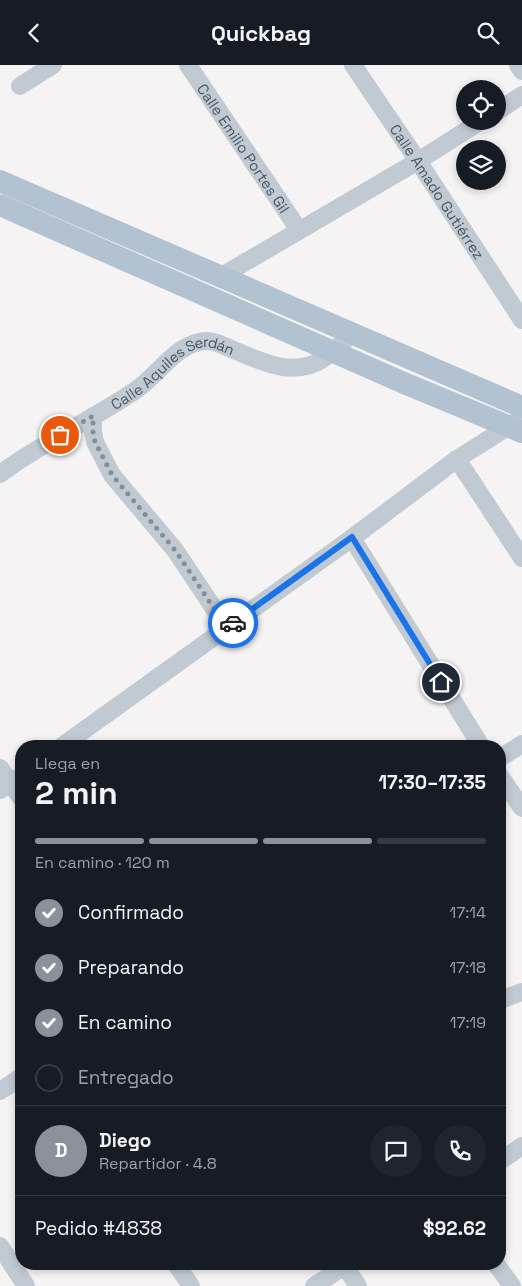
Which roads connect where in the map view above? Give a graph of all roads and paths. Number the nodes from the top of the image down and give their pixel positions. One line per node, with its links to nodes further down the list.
1 (53, 65): 6 (street)
2 (188, 65): 13 (street, Calle Emilio Portes Gil)
3 (353, 65): 10 (street, Calle Amado Gutiérrez)
4 (518, 65): 5 (street)
5 (522, 71)
6 (20, 86)
7 (522, 95): 8 (street)
8 (506, 106)
9 (467, 130): 10 (street)
10 (418, 161): 13 (street); 15 (street, Calle Amado Gutiérrez)
11 (0, 181): 14 (main road)
12 (0, 205): 17 (main road)
13 (298, 230): 14 (street)
14 (220, 277): 16 (main road)
15 (522, 320)
16 (352, 334): 17 (street, Calle Aquiles Serdán); 18 (main road)
17 (332, 352): 19 (street, Calle Aquiles Serdán); 20 (main road)
18 (522, 407)
19 (93, 416): 22 (street, Calle Aquiles Serdán); 25 (street)
20 (517, 426): 21 (street)
21 (457, 459): 23 (street); 24 (street)
22 (0, 474)
23 (352, 537): 25 (street); 27 (street)
24 (522, 558)
25 (227, 628): 26 (street)
26 (70, 740)
27 (477, 740)
28 (522, 744): 29 (street)
29 (506, 754)
30 (0, 768): 31 (street)
31 (11, 783)
32 (506, 785): 33 (street)
33 (522, 808)
34 (522, 992): 35 (street)
35 (506, 998)
36 (15, 1081): 37 (street)
37 (0, 1091)
38 (522, 1146): 39 (street)
39 (506, 1157)
40 (0, 1246): 41 (street)
41 (15, 1259)
42 (20, 1270): 47 (street)
43 (180, 1270): 48 (street)
44 (338, 1270): 49 (street)
45 (348, 1270): 50 (street)
46 (500, 1270): 51 (street)
47 (26, 1286)
48 (191, 1286)
49 (314, 1286)
50 (358, 1286)
51 (512, 1286)

